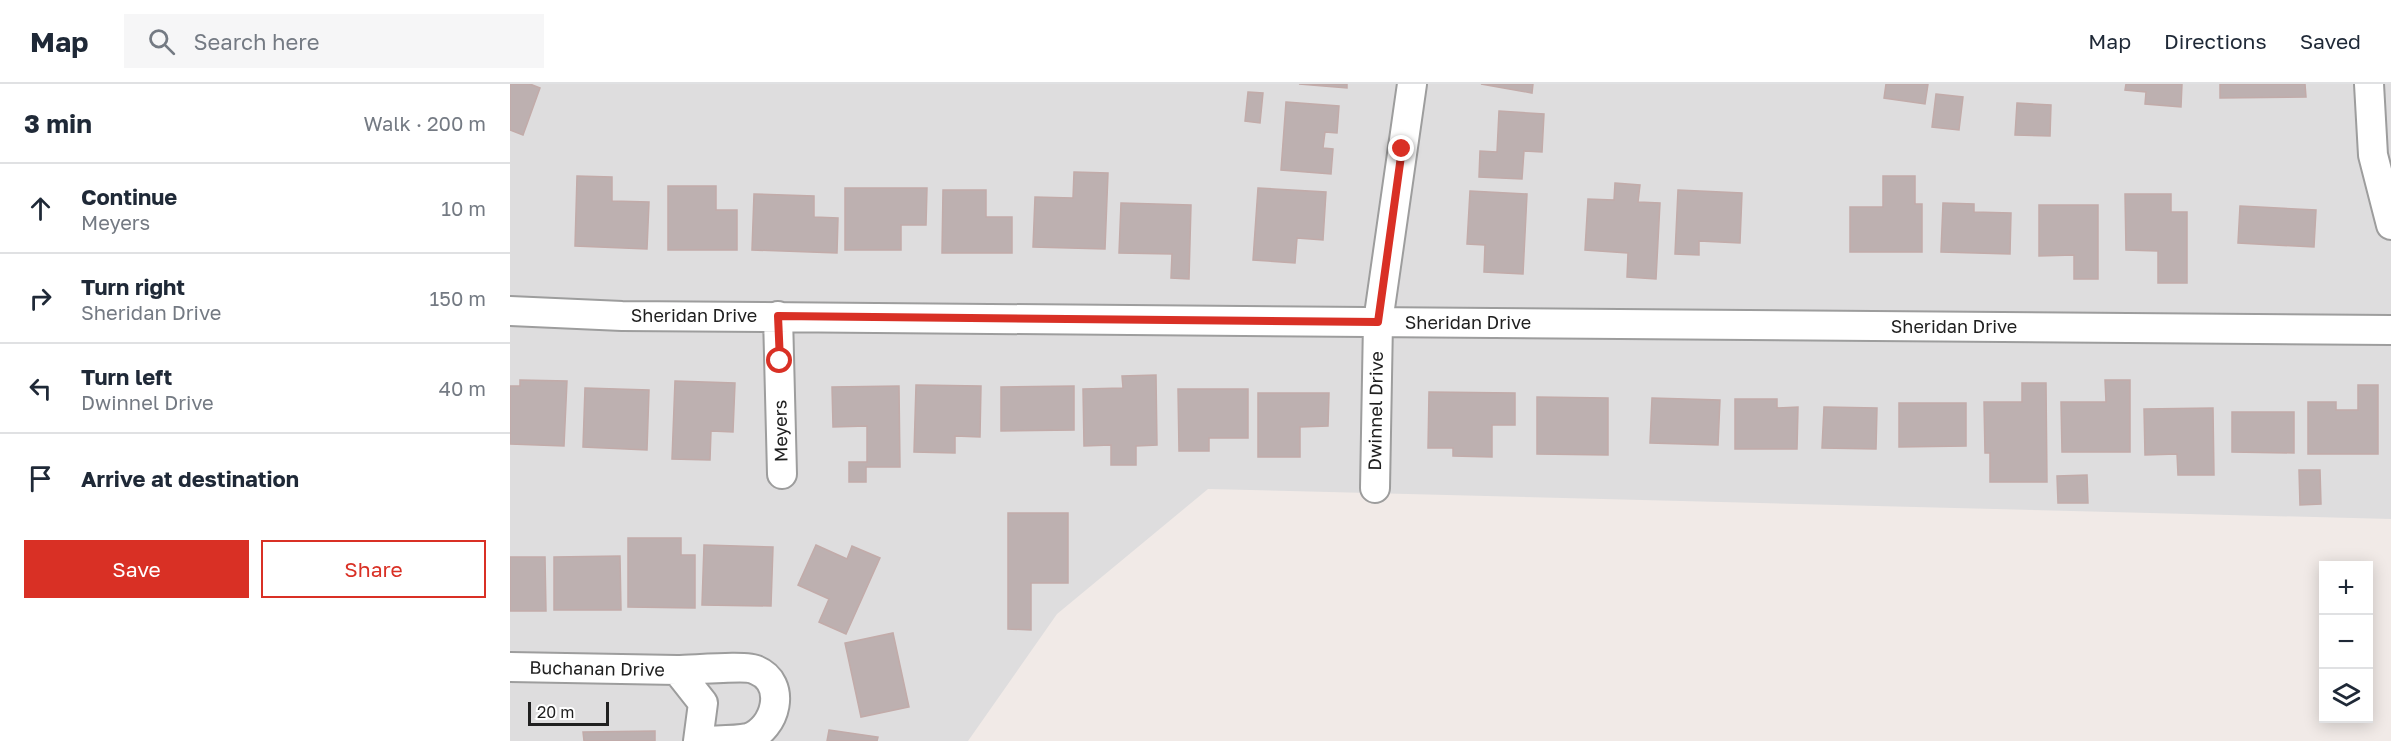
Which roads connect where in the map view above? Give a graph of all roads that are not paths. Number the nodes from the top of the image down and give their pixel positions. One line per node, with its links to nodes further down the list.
1 (1412, 84): 6 (street, Dwinnel Drive)
2 (2369, 84): 3 (street)
3 (2391, 225)
4 (510, 311): 5 (street, Sheridan Drive)
5 (778, 316): 6 (street, Sheridan Drive); 8 (street, Meyers)
6 (1378, 322): 7 (street, Sheridan Drive); 9 (street, Dwinnel Drive)
7 (2391, 330)
8 (782, 474)
9 (1375, 488)
10 (510, 667): 11 (street, Buchanan Drive)
11 (677, 670): 12 (street, Buchanan Drive); 12 (street)
12 (699, 741)

